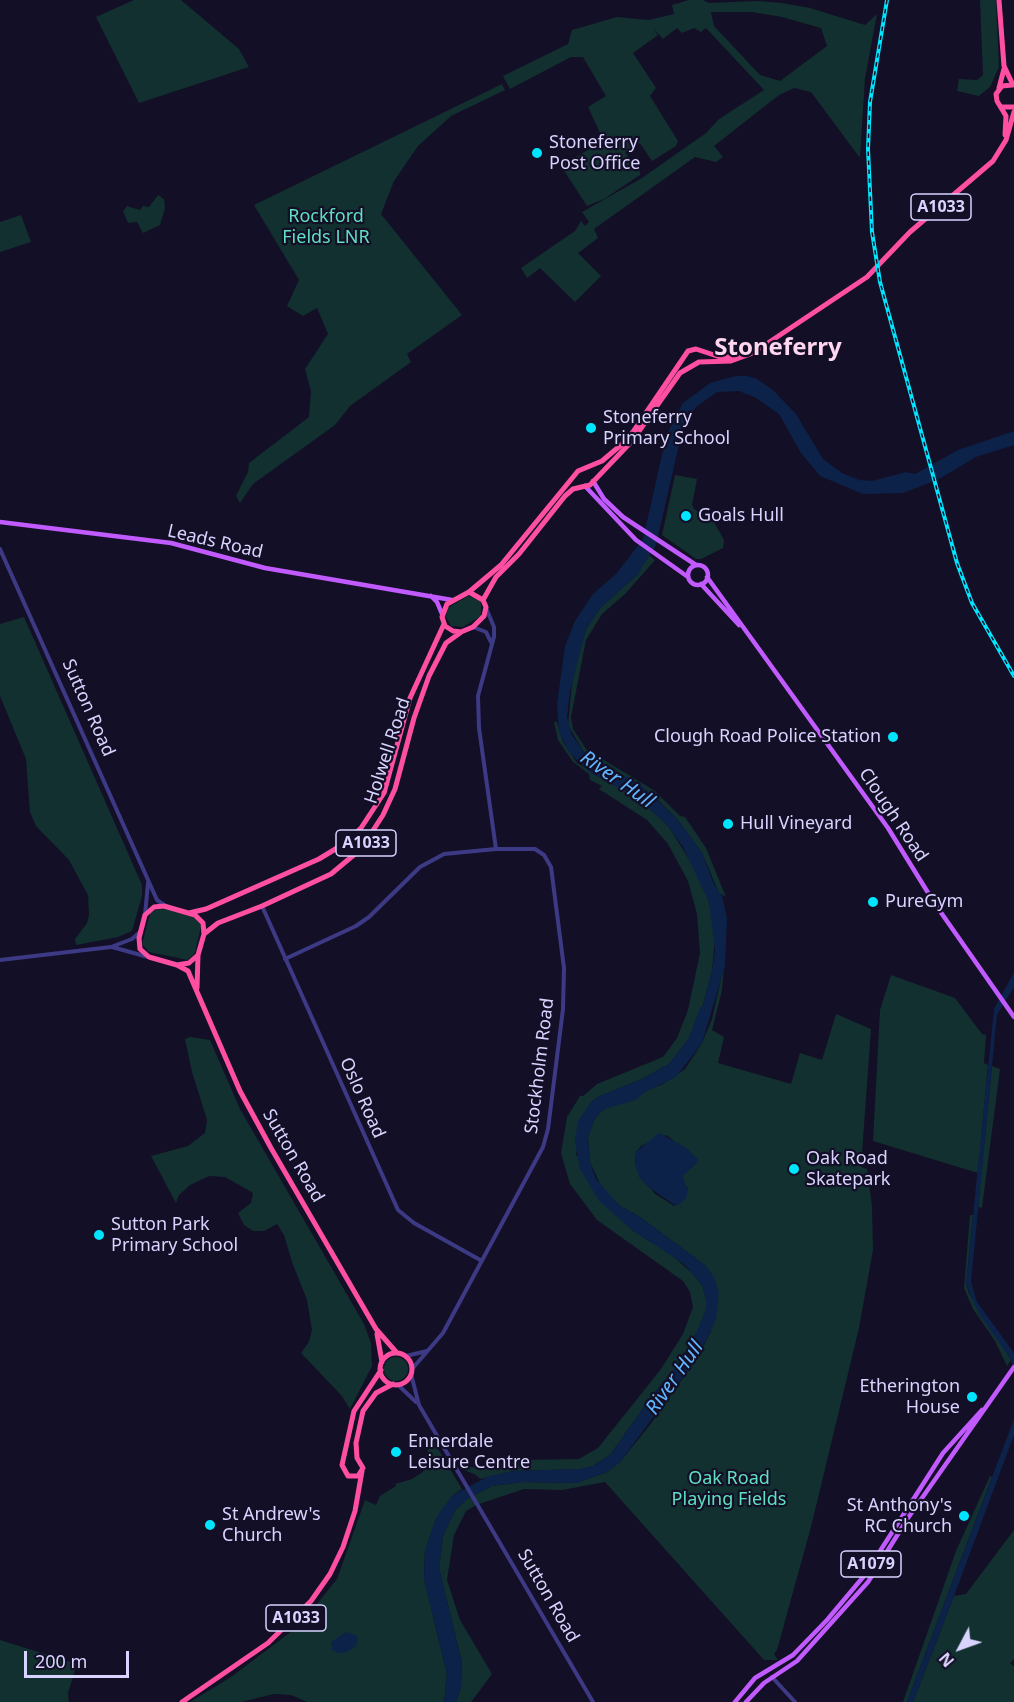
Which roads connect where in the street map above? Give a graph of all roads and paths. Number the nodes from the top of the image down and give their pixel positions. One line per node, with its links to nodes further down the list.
1 (999, 0): 2 (highway)
2 (1004, 66): 3 (highway); 4 (highway)
3 (1013, 86): 4 (highway)
4 (999, 88): 5 (highway)
5 (1002, 107): 6 (highway); 8 (highway)
6 (1014, 107)
7 (1014, 112): 8 (highway, A1033)
8 (1001, 148): 9 (highway, A1033)
9 (762, 346): 10 (highway, A1033); 12 (highway, A1033)
10 (699, 351): 11 (highway); 12 (highway)
11 (686, 356): 13 (highway); 14 (highway)
12 (699, 362): 13 (highway)
13 (692, 364): 16 (highway)
14 (584, 468): 15 (highway); 16 (highway)
15 (576, 476): 17 (highway); 24 (highway)
16 (593, 480): 17 (highway); 20 (main road)
17 (583, 486): 21 (main road); 27 (highway)
18 (0, 522): 25 (main road, Leads Road)
19 (0, 549): 36 (street, Sutton Road)
20 (696, 565): 21 (main road); 22 (main road)
21 (688, 577): 23 (main road)
22 (707, 577): 23 (main road); 32 (main road, Clough Road)
23 (701, 584): 32 (main road, Clough Road)
24 (469, 592): 26 (highway); 27 (highway)
25 (423, 593): 26 (main road, Leads Road); 29 (main road)
26 (452, 600): 29 (highway)
27 (483, 600): 28 (highway)
28 (486, 607): 31 (highway); 34 (street)
29 (442, 614): 30 (highway)
30 (444, 623): 33 (highway); 39 (highway, Holwell Road / A1033)
31 (473, 627): 33 (highway, A1033); 34 (street)
32 (745, 631): 50 (main road, Clough Road)
33 (461, 632): 38 (highway, Holwell Road / A1033)
34 (491, 646): 35 (street)
35 (496, 849): 46 (street, Stockholm Road); 51 (street, Stockholm Road)
36 (148, 879): 37 (street, Sutton Road); 40 (street, Sutton Road)
37 (164, 906): 39 (highway); 40 (highway)
38 (262, 906): 42 (highway, Holwell Road / A1033); 46 (street, Oslo Road)
39 (189, 913): 42 (highway)
40 (145, 915): 41 (highway)
41 (140, 932): 43 (street); 45 (highway)
42 (204, 934): 44 (highway)
43 (111, 947): 45 (street); 47 (street)
44 (198, 955): 48 (highway); 49 (highway)
45 (149, 957): 48 (highway)
46 (285, 959): 51 (street, Oslo Road)
47 (0, 960)
48 (177, 965): 49 (highway, Sutton Road)
49 (197, 992): 52 (highway, Sutton Road)
50 (1014, 1017)
51 (482, 1261): 53 (street, Stockholm Road)
52 (375, 1329): 54 (highway); 56 (highway)
53 (428, 1351): 55 (street); 59 (street, Stockholm Road)
54 (397, 1353): 55 (highway); 56 (highway)
55 (406, 1356): 59 (highway)
56 (382, 1362): 58 (highway)
57 (1013, 1369): 62 (main road, A1079)
58 (381, 1370): 60 (highway); 64 (highway)
59 (412, 1371): 60 (highway); 61 (street)
60 (395, 1384): 61 (street); 63 (highway)
61 (419, 1405): 82 (street, Sutton Road)
62 (987, 1406): 65 (main road, A1079); 67 (main road, A1079)
63 (357, 1458): 64 (highway); 66 (highway)
64 (343, 1462): 68 (highway)
65 (932, 1470): 67 (main road); 70 (main road, A1079)
66 (362, 1471): 68 (highway); 69 (highway, A1033)
67 (938, 1474): 71 (main road, A1079)
68 (350, 1477): 69 (highway)
69 (358, 1493): 81 (highway, A1033)
70 (895, 1526): 71 (street); 72 (main road, A1079)
71 (901, 1530): 73 (main road, A1079)
72 (860, 1581): 73 (main road); 74 (main road, A1079)
73 (865, 1585): 75 (main road, A1079)
74 (841, 1604): 75 (main road); 76 (main road, A1079)
75 (846, 1608): 77 (main road, A1079)
76 (813, 1634): 77 (main road); 79 (main road, A1079)
77 (818, 1639): 78 (main road, A1079)
78 (772, 1677): 80 (main road, A1079); 85 (street)
79 (747, 1686): 80 (main road); 83 (main road, A1079)
80 (756, 1691): 84 (main road, A1079)
81 (182, 1702)
82 (593, 1702)
83 (735, 1702)
84 (746, 1702)
85 (795, 1702)

